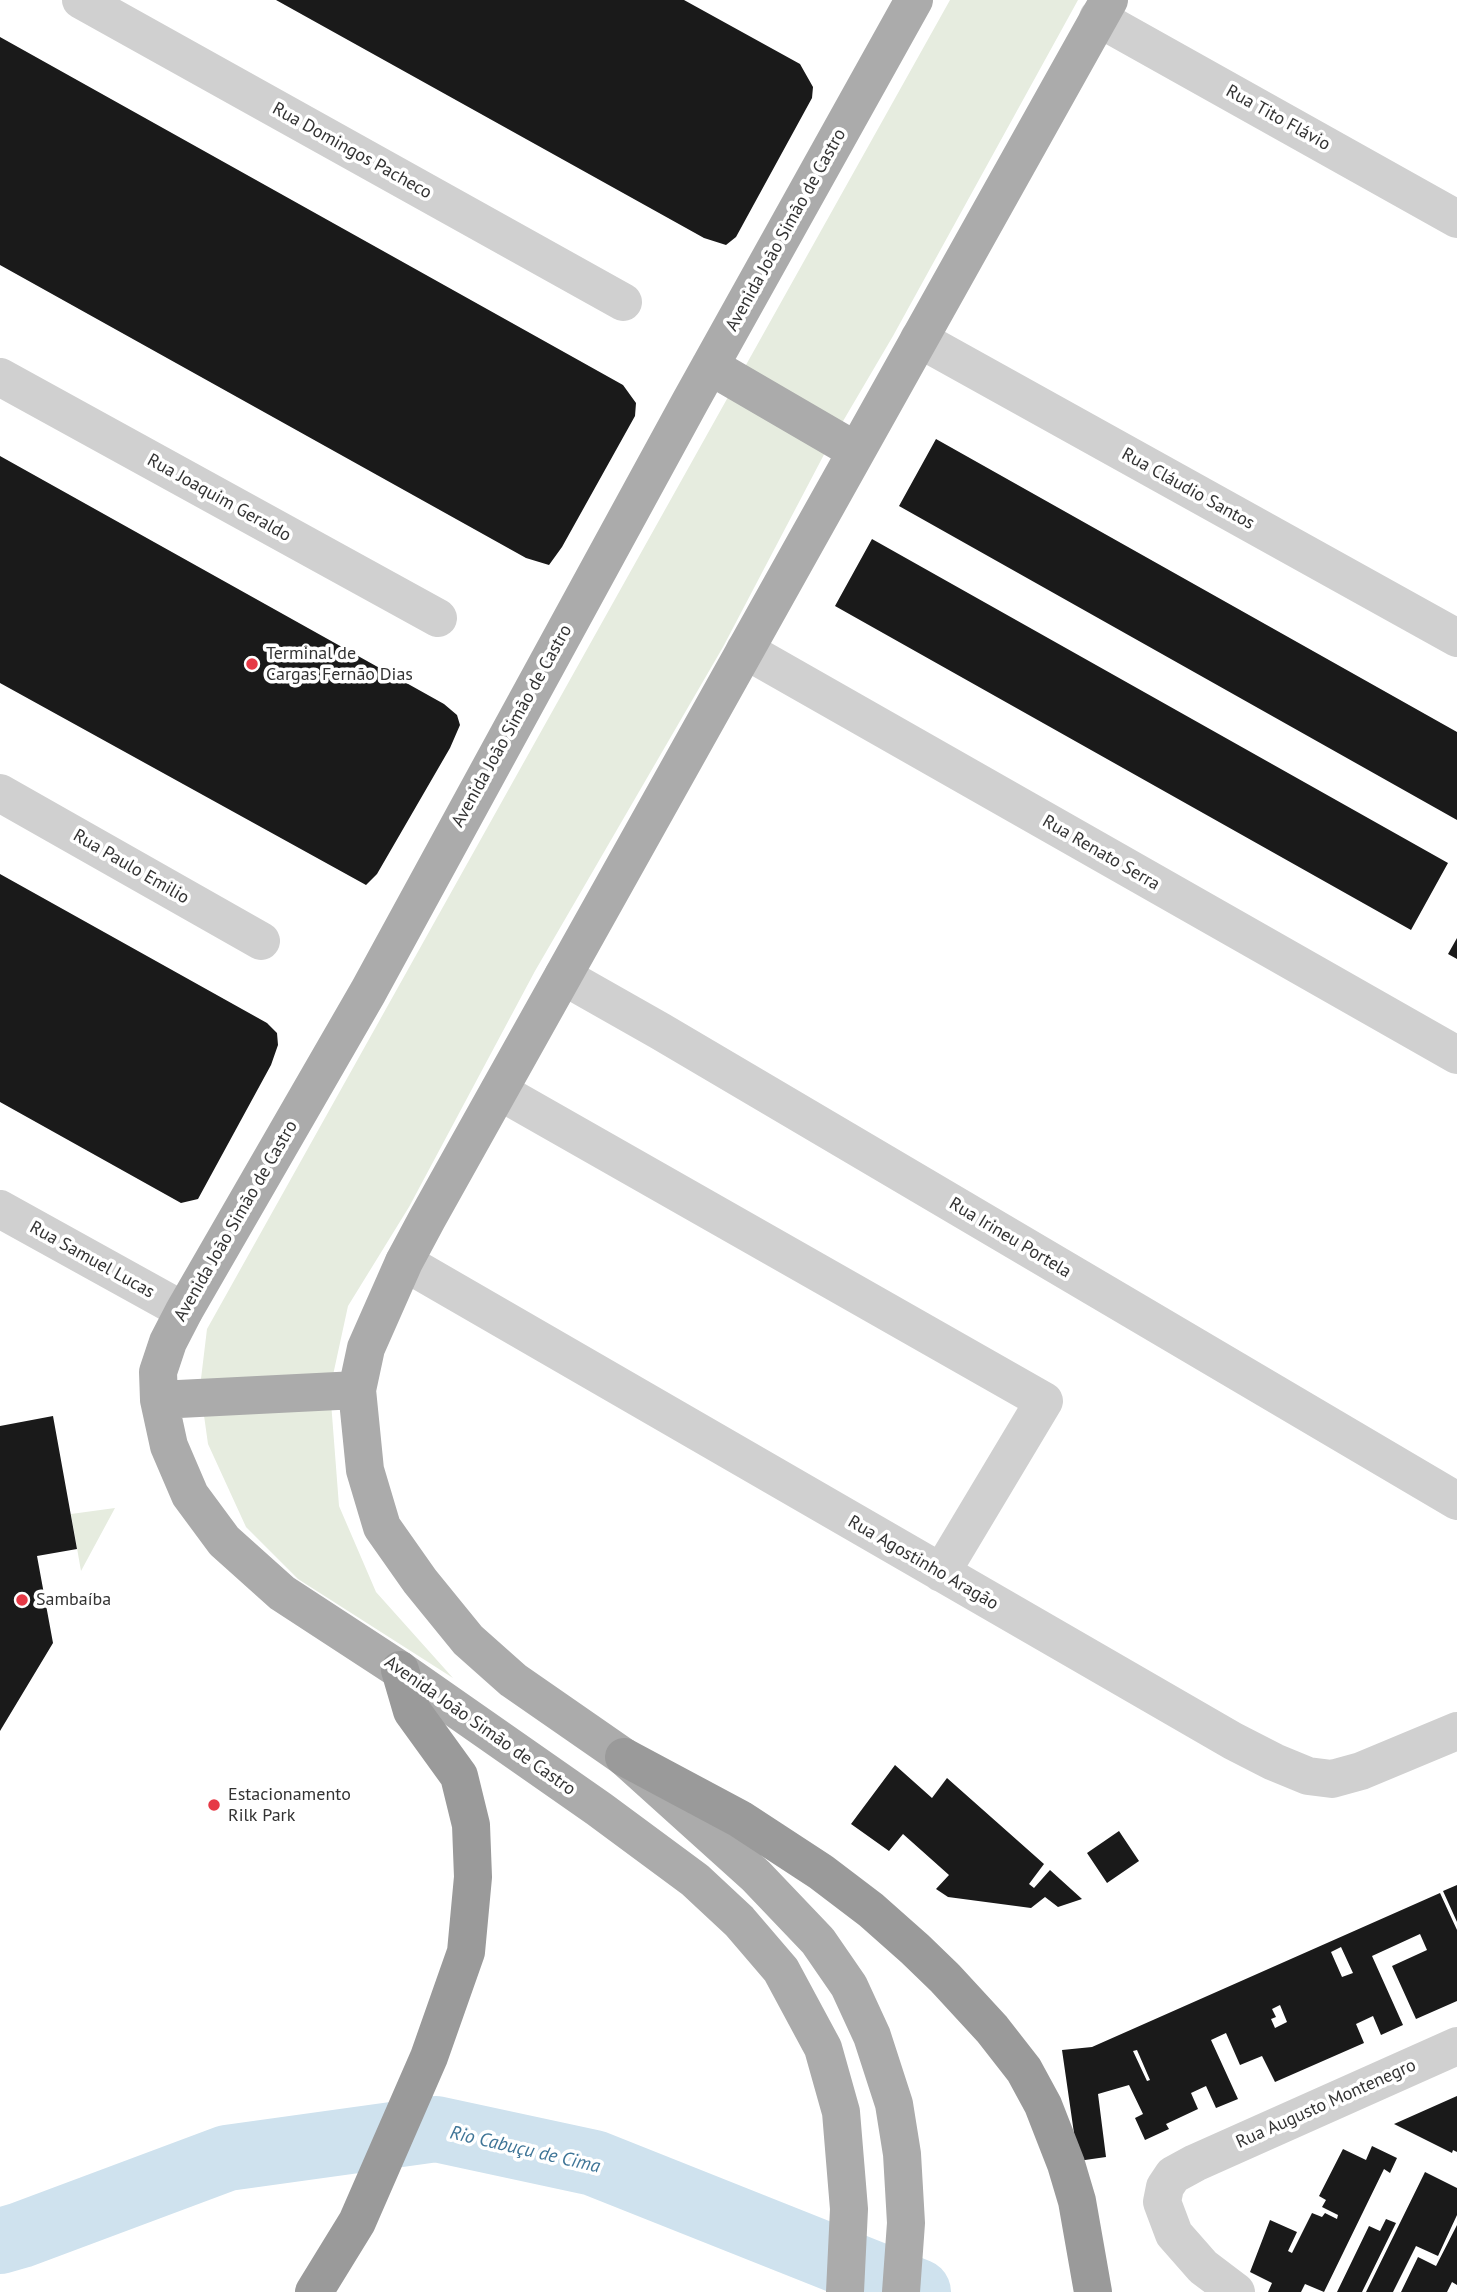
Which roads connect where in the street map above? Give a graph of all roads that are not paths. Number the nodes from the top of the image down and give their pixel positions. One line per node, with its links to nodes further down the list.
1 (81, 0): 5 (street, Rua Domingos Pacheco)
2 (914, 0): 7 (main road, Avenida João Simão de Castro)
3 (1103, 9): 4 (street, Rua Tito Flávio); 6 (main road)
4 (1457, 219)
5 (623, 302)
6 (919, 340): 9 (main road); 11 (street, Rua Cláudio Santos)
7 (710, 366): 9 (main road); 20 (main road, Avenida João Simão de Castro)
8 (0, 377): 10 (street, Rua Joaquim Geraldo)
9 (856, 451): 12 (main road)
10 (438, 618)
11 (1457, 638)
12 (746, 650): 15 (main road); 16 (street, Rua Renato Serra)
13 (0, 793): 14 (street, Rua Paulo Emilio)
14 (261, 941)
15 (563, 976): 17 (main road); 23 (street, Rua Irineu Portela)
16 (1457, 1055)
17 (499, 1091): 19 (main road); 24 (street)
18 (0, 1209): 20 (street, Rua Samuel Lucas)
19 (404, 1262): 21 (main road); 24 (street, Rua Agostinho Aragão)
20 (184, 1311): 22 (main road, Avenida João Simão de Castro)
21 (357, 1390): 22 (main road); 27 (main road)
22 (159, 1400): 25 (main road, Avenida João Simão de Castro)
23 (1457, 1501)
24 (941, 1573): 26 (street, Rua Agostinho Aragão)
25 (400, 1670): 29 (highway); 30 (main road, Avenida João Simão de Castro)
26 (1457, 1731)
27 (624, 1757): 31 (main road); 32 (highway)
28 (1457, 2046): 33 (street, Rua Augusto Montenegro)
29 (314, 2292)
30 (845, 2292)
31 (901, 2292)
32 (1093, 2292)
33 (1236, 2292)

